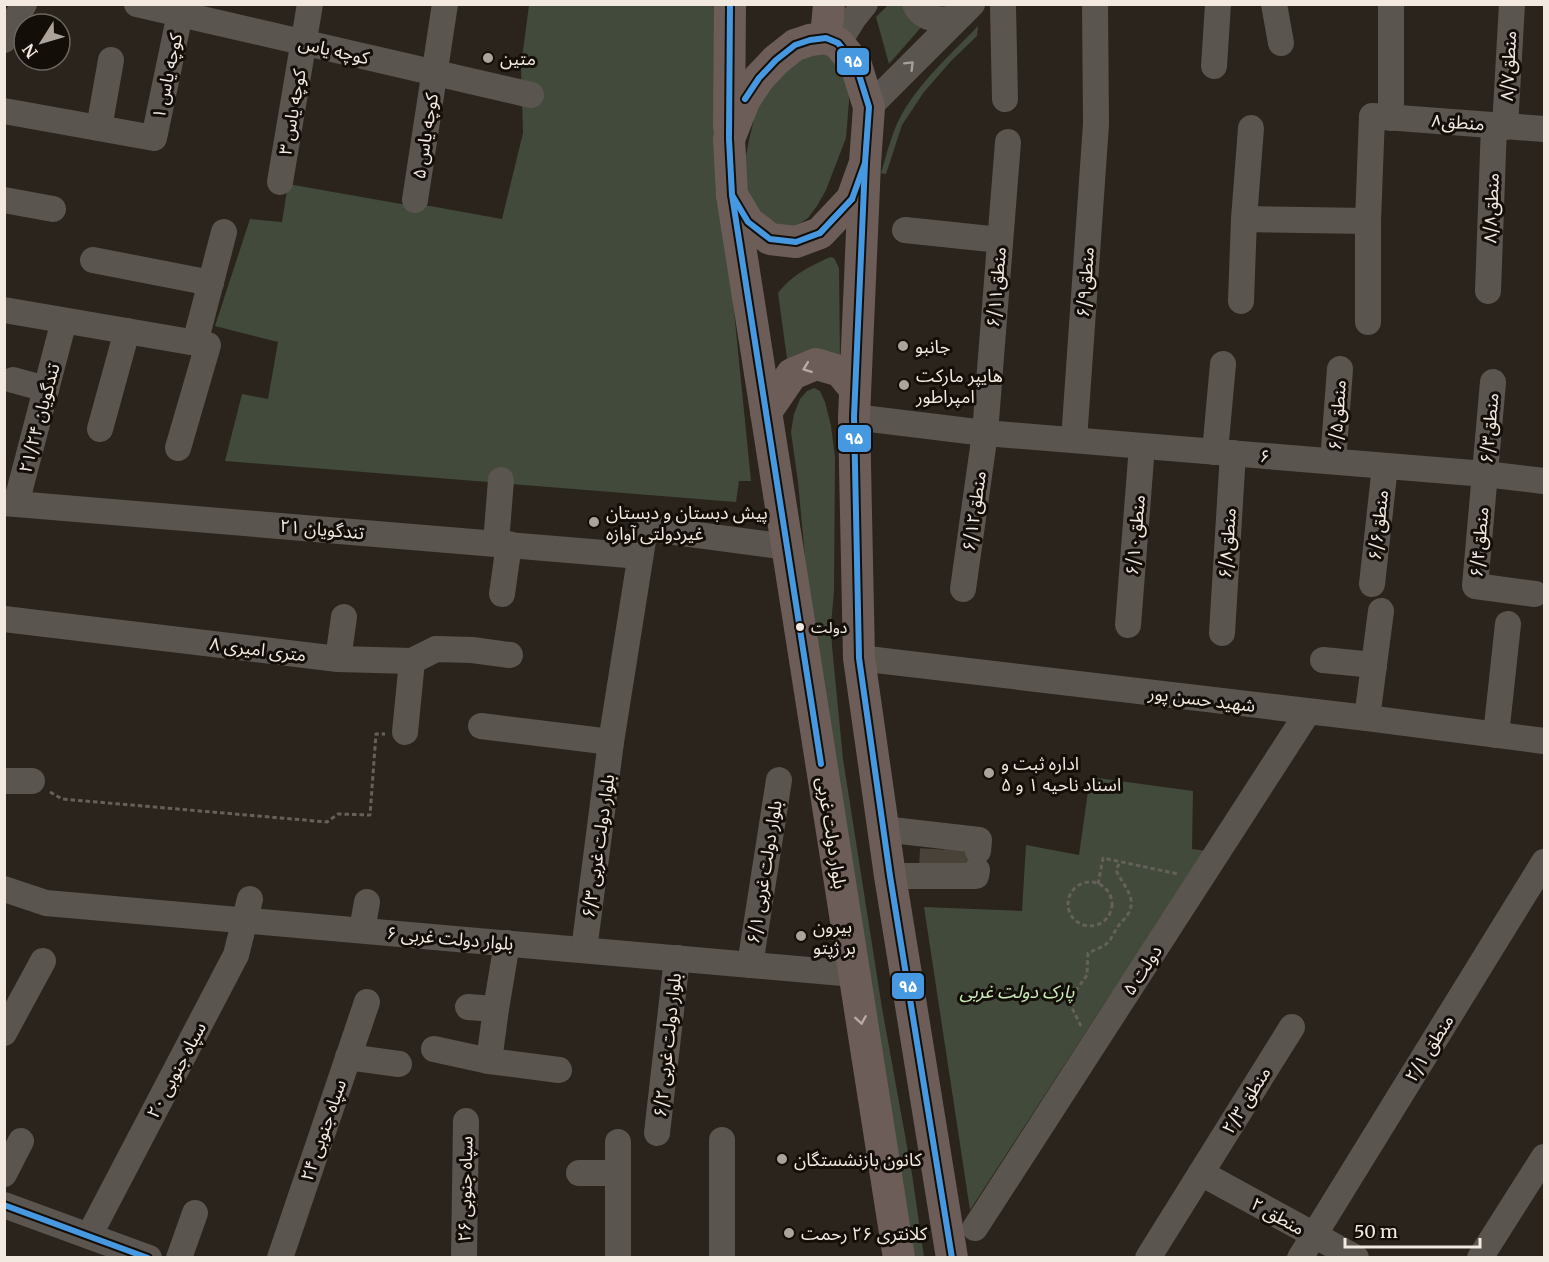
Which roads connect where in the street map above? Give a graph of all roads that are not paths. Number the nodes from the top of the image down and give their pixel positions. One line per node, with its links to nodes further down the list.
1 (24, 4): 17 (street)
2 (137, 4): 15 (street, کوچه یاس)
3 (310, 4): 19 (street, کوچه یاس ۳)
4 (445, 4): 23 (street, کوچه یاس ۵)
5 (730, 4): 33 (main road)
6 (829, 4): 18 (main road)
7 (866, 4): 18 (street)
8 (915, 4): 16 (street)
9 (1095, 4): 64 (street, منطق۶/۹)
10 (1218, 4): 22 (street)
11 (1274, 4): 20 (street)
12 (1391, 4): 28 (street)
13 (1512, 4): 29 (street, منطق۸/۷)
14 (1015, 6): 16 (street); 25 (street)
15 (181, 9): 19 (street, کوچه یاس); 30 (street, کوچه یاس ۱)
16 (966, 10): 26 (street, one-way to 16)
17 (4, 40)
18 (832, 40): 26 (main road); 33 (main road)
19 (304, 43): 23 (street, کوچه یاس); 36 (street, کوچه یاس ۳)
20 (1281, 43)
21 (111, 60): 30 (street)
22 (1214, 66)
23 (435, 73): 24 (street, کوچه یاس); 39 (street, کوچه یاس ۵)
24 (531, 95)
25 (1005, 99)
26 (869, 107): 35 (main road)
27 (4, 111): 30 (street)
28 (1381, 117): 29 (street, منطق۸); 42 (street)
29 (1499, 126): 32 (street, منطق۸); 48 (street, منطق۸/۸)
30 (99, 128)
31 (1251, 128): 41 (street)
32 (1545, 129)
33 (729, 139): 37 (main road)
34 (1008, 142): 45 (street, منطق۶/۱۱)
35 (865, 163): 37 (main road); 60 (main road)
36 (280, 182)
37 (732, 195): 61 (main road, بلوار دولت غربی)
38 (4, 200): 40 (street)
39 (414, 200)
40 (53, 209)
41 (1244, 219): 42 (street); 49 (street)
42 (1368, 221): 51 (street)
43 (905, 230): 45 (street)
44 (224, 232): 47 (street)
45 (1000, 240): 63 (street, منطق۶/۱۱)
46 (93, 260): 47 (street)
47 (211, 283): 54 (street)
48 (1488, 291)
49 (1241, 301)
50 (4, 309): 53 (street)
51 (1368, 322)
52 (61, 332): 59 (street, ۲۱/۲۴ تندگویان)
53 (127, 332): 54 (street); 62 (street)
54 (201, 344): 66 (street)
55 (1223, 364): 67 (street, منطق۶/۸)
56 (1340, 369): 68 (street, منطق۶/۵)
57 (13, 380): 59 (street)
58 (1493, 382): 70 (street, منطق۶/۳)
59 (46, 389): 73 (street, ۲۱/۲۴ تندگویان)
60 (854, 403): 61 (main road, one-way to 61); 63 (street, ۶); 88 (main road)
61 (766, 412): 75 (main road, بلوار دولت غربی)
62 (100, 429)
63 (985, 433): 64 (street, ۶); 78 (street, منطق۶/۱۲)
64 (1074, 440): 65 (street, ۶)
65 (1142, 446): 67 (street, ۶); 85 (street, منطق۶/۱۰)
66 (178, 448)
67 (1224, 452): 68 (street, ۶); 86 (street, منطق۶/۸)
68 (1333, 461): 69 (street, ۶)
69 (1385, 466): 70 (street, ۶); 77 (street, منطق۶/۶)
70 (1485, 474): 72 (street, ۶); 80 (street, منطق۶/۴)
71 (501, 480): 74 (street)
72 (1545, 481)
73 (10, 504): 74 (street, ۲۱ تندگویان)
74 (503, 544): 76 (street, ۲۱ تندگویان); 79 (street)
75 (787, 547): 76 (street, بلوار دولت غربی ۶/۳); 115 (main road, بلوار دولت غربی)
76 (639, 556): 99 (street, بلوار دولت غربی ۶/۳)
77 (1372, 584)
78 (963, 589)
79 (502, 594)
80 (1535, 594)
81 (1381, 610): 92 (street)
82 (344, 616): 89 (street)
83 (4, 619): 89 (street, ۸ متری امیری)
84 (1508, 624): 97 (street)
85 (1128, 625)
86 (1222, 633)
87 (510, 655): 91 (street, ۸ متری امیری)
88 (859, 658): 93 (street, شهید حسن پور); 103 (main road)
89 (338, 659): 91 (street, ۸ متری امیری)
90 (1323, 660): 92 (street)
91 (412, 661): 96 (street)
92 (1374, 665): 94 (street)
93 (1308, 712): 94 (street, شهید حسن پور); 138 (street, ۵ دولت)
94 (1367, 718): 97 (street, شهید حسن پور)
95 (481, 726): 99 (street)
96 (405, 732)
97 (1496, 735): 98 (street, شهید حسن پور)
98 (1545, 741)
99 (612, 742): 111 (street, بلوار دولت غربی ۶/۳)
100 (779, 780): 114 (street, بلوار دولت غربی ۶/۱)
101 (4, 781): 102 (street)
102 (33, 781)
103 (883, 830): 105 (main road); 105 (street)
104 (1545, 862): 139 (street, منطق ۲/۱)
105 (890, 876): 148 (main road)
106 (4, 889): 108 (street, بلوار دولت غربی ۶)
107 (367, 902): 109 (street)
108 (248, 910): 109 (street, بلوار دولت غربی ۶); 140 (street, ۲۰ سپاه جنوبی)
109 (362, 930): 110 (street, بلوار دولت غربی ۶)
110 (507, 943): 111 (street, بلوار دولت غربی ۶); 118 (street)
111 (584, 950): 112 (street, بلوار دولت غربی ۶)
112 (677, 958): 114 (street, بلوار دولت غربی ۶); 127 (street, بلوار دولت غربی ۶/۲)
113 (43, 961): 120 (street)
114 (750, 965): 115 (street, بلوار دولت غربی ۶)
115 (854, 974): 147 (main road, بلوار دولت غربی, one-way to 147)
116 (367, 1002): 122 (street, ۲۴ سپاه جنوبی)
117 (468, 1007): 118 (street)
118 (496, 1009): 123 (street)
119 (1292, 1027): 134 (street, منطق ۲/۳)
120 (4, 1033)
121 (434, 1049): 123 (street)
122 (348, 1058): 124 (street); 143 (street, ۲۴ سپاه جنوبی)
123 (489, 1061): 125 (street)
124 (399, 1064)
125 (559, 1070)
126 (466, 1121): 144 (street, ۲۶ سپاه جنوبی)
127 (657, 1132)
128 (722, 1140): 146 (street)
129 (21, 1141): 135 (street)
130 (618, 1142): 133 (street)
131 (1545, 1157): 152 (street)
132 (579, 1173): 133 (street)
133 (618, 1173): 145 (street)
134 (1201, 1173): 139 (street, منطق ۲); 149 (street, منطق ۲/۳)
135 (4, 1174)
136 (195, 1213): 142 (street)
137 (7, 1214): 140 (street)
138 (975, 1228)
139 (1314, 1235): 150 (street, منطق ۲/۱); 151 (street, منطق ۲)
140 (89, 1236): 141 (street)
141 (148, 1257)
142 (179, 1257)
143 (280, 1257)
144 (464, 1257)
145 (618, 1257)
146 (722, 1257)
147 (898, 1257)
148 (952, 1257)
149 (1148, 1257)
150 (1300, 1257)
151 (1356, 1257)
152 (1480, 1257)

